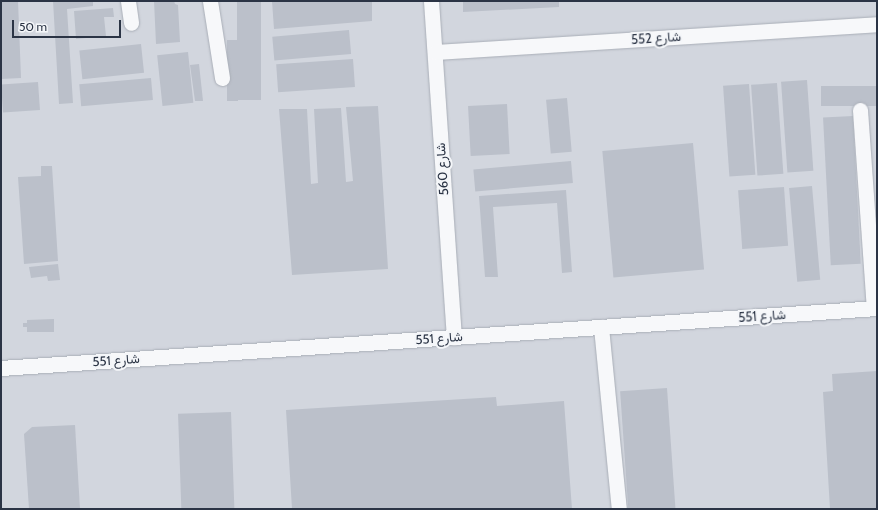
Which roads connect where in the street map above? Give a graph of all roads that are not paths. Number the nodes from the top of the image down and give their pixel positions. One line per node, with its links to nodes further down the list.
1 (128, 1): 4 (street)
2 (210, 1): 7 (street)
3 (431, 1): 6 (street, شارع 560)
4 (131, 23)
5 (877, 24): 6 (street, شارع 552)
6 (434, 52): 11 (street, شارع 560)
7 (222, 78)
8 (860, 110): 9 (street)
9 (875, 308): 10 (street, شارع 551)
10 (601, 327): 11 (street, شارع 551); 13 (street)
11 (454, 337): 12 (street, شارع 551)
12 (1, 368)
13 (619, 509)

